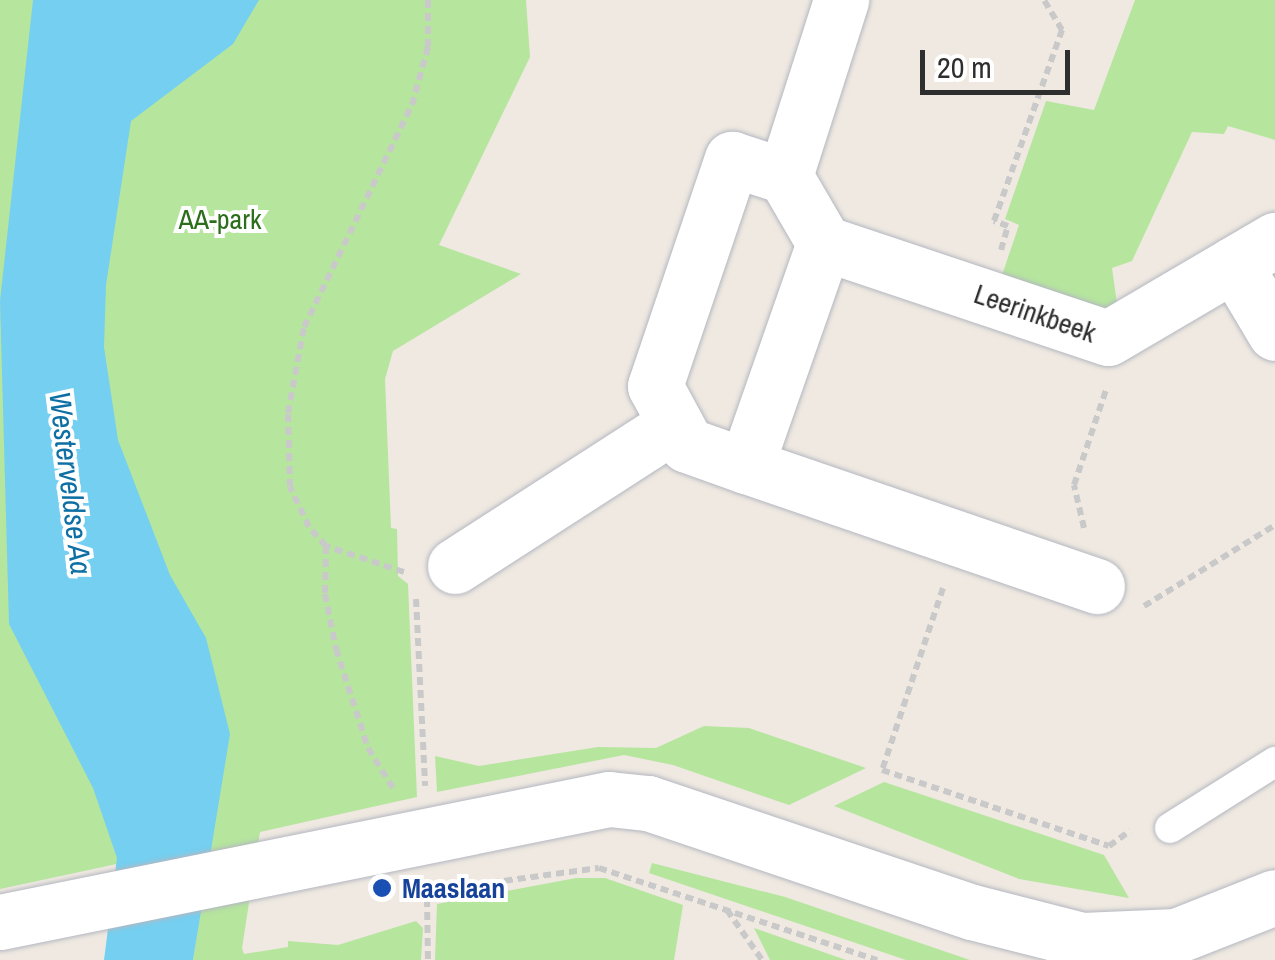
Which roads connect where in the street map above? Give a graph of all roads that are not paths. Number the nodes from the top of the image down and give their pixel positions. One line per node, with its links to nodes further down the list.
1 (840, 0): 2 (street)
2 (785, 176): 3 (street); 6 (street)
3 (824, 242): 4 (street, Leerinkbeek); 7 (street)
4 (1254, 252): 5 (street)
5 (1275, 333)
6 (675, 424): 7 (street); 8 (street)
7 (746, 466): 9 (street)
8 (435, 570)
9 (1097, 586)
10 (1275, 762): 11 (lane)
11 (1170, 828)
12 (229, 889): 13 (street); 14 (street); 18 (street)
13 (1275, 898)
14 (96, 915): 15 (street); 17 (street)
15 (0, 922)
16 (1275, 938): 19 (street)
17 (0, 954)
18 (1042, 960)
19 (1221, 960)

